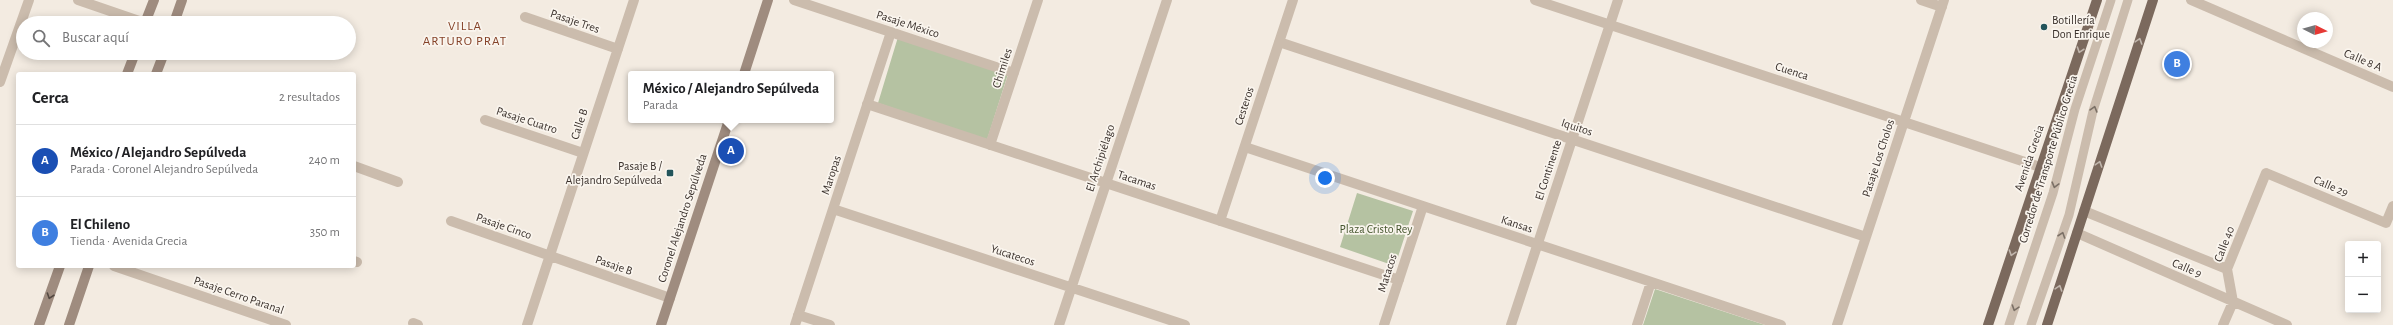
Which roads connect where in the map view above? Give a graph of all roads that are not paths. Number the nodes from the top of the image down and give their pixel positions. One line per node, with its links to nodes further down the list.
1 (30, 0): 20 (street)
2 (78, 0): 21 (street)
3 (154, 0): 22 (street)
4 (182, 0): 23 (street)
5 (634, 0): 29 (street, Calle B)
6 (768, 0): 32 (street)
7 (794, 0): 26 (street, Pasaje México)
8 (1038, 0): 35 (street, Chimiles)
9 (1167, 0): 50 (street, El Archipiélago)
10 (1293, 0): 28 (street, Cesteros)
11 (1535, 0): 25 (street, Cuenca)
12 (1618, 0): 25 (street, El Continente)
13 (1921, 0): 19 (street)
14 (2097, 0): 47 (main road, Avenida Grecia, one-way to 47)
15 (2111, 0): 86 (lane, Corredor de Transporte Público Grecia, one-way to 86)
16 (2128, 0): 87 (lane, one-way to 16)
17 (2153, 0): 54 (main road, one-way to 17)
18 (2190, 0): 37 (street, Calle 8 A)
19 (1943, 3): 40 (street, Pasaje Los Cholos)
20 (24, 16)
21 (125, 16)
22 (148, 16)
23 (176, 16)
24 (525, 18): 29 (street, Pasaje Tres)
25 (1610, 25): 40 (street, Cuenca); 42 (street, El Continente)
26 (891, 32): 35 (street, Pasaje México); 38 (street, Maropas)
27 (16, 38): 36 (street)
28 (1279, 42): 42 (street, Iquitos); 44 (street, Cesteros)
29 (618, 49): 45 (street, Calle B)
30 (132, 60): 33 (street)
31 (161, 60): 34 (street)
32 (745, 71)
33 (128, 72)
34 (157, 72)
35 (1014, 73): 43 (street, Chimiles)
36 (0, 82)
37 (2393, 87)
38 (867, 104): 43 (street, Tacamas); 53 (street, Maropas)
39 (485, 120): 45 (street, Pasaje Cuatro)
40 (1904, 122): 47 (street, Cuenca); 58 (street, Pasaje Los Cholos)
41 (728, 123): 68 (street, Coronel Alejandro Sepúlveda)
42 (1572, 140): 58 (street, Iquitos); 59 (street, El Continente)
43 (990, 145): 50 (street, Tacamas)
44 (1245, 147): 51 (street, Kansas); 55 (street, Cesteros)
45 (583, 153): 60 (street, Calle B)
46 (356, 167): 49 (street)
47 (2040, 167): 85 (main road, Avenida Grecia, one-way to 85)
48 (2266, 173): 52 (street, Calle 29); 64 (street, Calle 40)
49 (398, 182)
50 (1106, 183): 55 (street, Tacamas); 67 (street, El Archipiélago)
51 (1423, 206): 59 (street, Kansas); 65 (street, Matacos)
52 (2393, 206)
53 (833, 209): 67 (street, Yucatecos); 70 (street, Maropas)
54 (2084, 212): 57 (main road); 64 (street, Calle 9)
55 (1220, 221): 65 (street, Tacamas)
56 (451, 222): 60 (street, Pasaje Cinco)
57 (2077, 233): 69 (street, Calle 9); 88 (main road, one-way to 57)
58 (1866, 237): 84 (street, Pasaje Los Cholos)
59 (1537, 244): 66 (street, Kansas); 81 (street, El Continente)
60 (549, 256): 68 (street, Pasaje B); 74 (street, Calle B)
61 (59, 268): 71 (street, one-way to 71)
62 (88, 268): 72 (street)
63 (120, 268): 73 (street, Pasaje Cerro Paranal)
64 (2227, 269): 69 (street, Calle 40)
65 (1399, 280): 80 (street, Matacos)
66 (1651, 282): 82 (street); 83 (street, Kansas)
67 (1071, 288): 78 (street, El Archipiélago); 79 (street, Yucatecos)
68 (670, 298): 75 (street, Coronel Alejandro Sepúlveda)
69 (2233, 302): 89 (street); 90 (street, Calle 9)
70 (798, 315): 76 (street, Maropas); 77 (street)
71 (39, 325)
72 (70, 325)
73 (286, 325)
74 (526, 325)
75 (661, 325)
76 (795, 325)
77 (830, 325)
78 (1059, 325)
79 (1185, 325)
80 (1384, 325)
81 (1511, 325)
82 (1637, 325)
83 (1781, 325)
84 (1837, 325)
85 (1988, 325)
86 (2009, 325)
87 (2031, 325)
88 (2047, 325)
89 (2223, 325)
90 (2286, 325)

